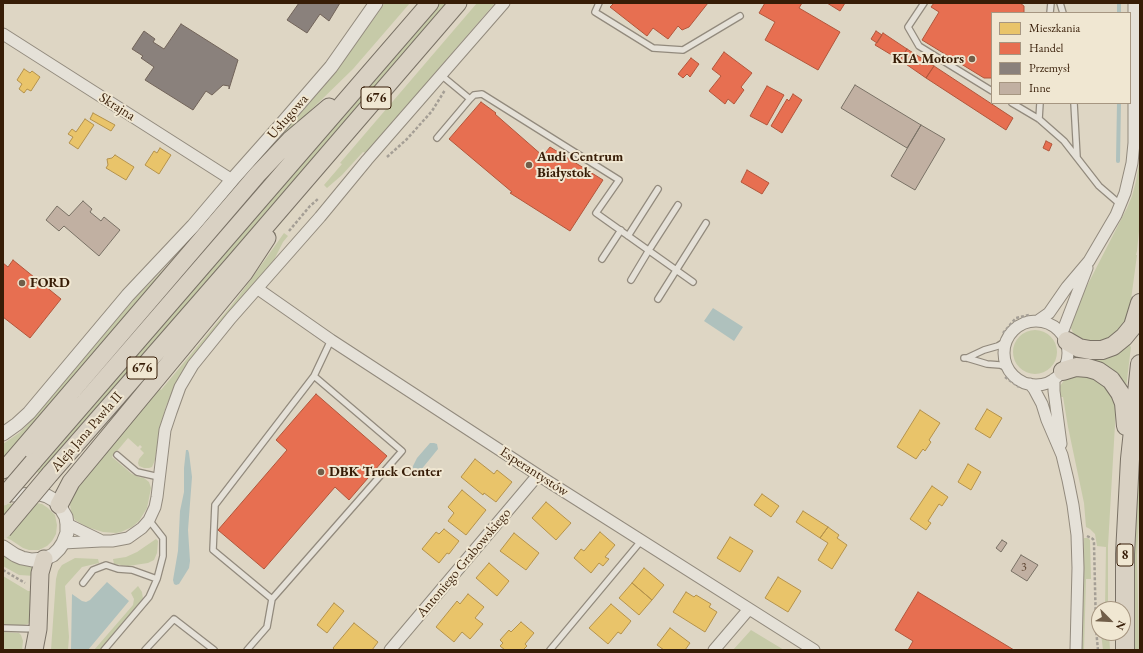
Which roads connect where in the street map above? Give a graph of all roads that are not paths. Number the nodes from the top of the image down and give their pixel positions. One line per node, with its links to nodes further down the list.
1 (376, 3): 20 (street, Usługowa)
2 (430, 3): 10 (main road, 676)
3 (458, 3): 22 (main road, 676)
4 (504, 3): 11 (street)
5 (599, 3): 8 (lane)
6 (924, 3): 12 (lane)
7 (1134, 3): 24 (street)
8 (740, 16)
9 (3, 34): 20 (street, Skrajna)
10 (369, 74): 50 (main road); 54 (main road, Aleja Jana Pawła II / 676, bridge)
11 (441, 75): 13 (lane); 34 (street)
12 (991, 90)
13 (470, 99): 18 (lane); 26 (lane)
14 (1014, 104): 17 (lane)
15 (1040, 104): 17 (lane)
16 (1074, 104): 19 (lane)
17 (1039, 120): 19 (lane)
18 (437, 138)
19 (1077, 157): 24 (lane)
20 (232, 180): 46 (street, Usługowa)
21 (658, 189): 27 (lane)
22 (294, 193): 55 (main road); 58 (main road, Aleja Jana Pawła II / 676, bridge)
23 (678, 205): 28 (lane)
24 (1121, 205): 30 (street)
25 (706, 223): 31 (lane)
26 (621, 230): 27 (lane); 29 (lane)
27 (628, 236): 28 (lane)
28 (649, 250): 31 (lane); 32 (lane)
29 (602, 259)
30 (1089, 261): 37 (street); 38 (street)
31 (676, 270): 33 (lane); 35 (lane)
32 (631, 280)
33 (693, 282)
34 (258, 289): 39 (street, Esperantystów); 52 (street)
35 (658, 298)
36 (1140, 303): 38 (highway)
37 (1039, 320): 38 (street); 40 (street)
38 (1064, 337): 43 (street)
39 (331, 340): 44 (lane); 51 (street, Esperantystów)
40 (1006, 341): 42 (street); 42 (lane)
41 (1140, 364): 49 (highway, 8)
42 (1008, 368): 45 (street)
43 (1059, 375): 45 (street); 48 (street); 49 (highway)
44 (314, 376): 66 (lane); 66 (lane)
45 (1030, 384): 48 (street)
46 (3, 434)
47 (118, 455): 52 (lane)
48 (1062, 455): 79 (street)
49 (1130, 459): 80 (highway, 8)
50 (3, 470)
51 (538, 475): 60 (street, Esperantystów); 75 (street, Antoniego Grabowskiego)
52 (160, 478): 56 (street)
53 (3, 490): 55 (street)
54 (3, 497)
55 (59, 505): 57 (street)
56 (149, 520): 59 (street); 64 (lane)
57 (67, 524): 59 (street); 61 (street)
58 (3, 530)
59 (101, 541): 61 (street)
60 (641, 541): 67 (street, Esperantystów); 76 (lane)
61 (64, 542): 63 (street)
62 (3, 546): 63 (street)
63 (44, 559): 69 (main road)
64 (157, 579): 65 (lane); 71 (lane)
65 (83, 582)
66 (272, 599): 74 (lane)
67 (749, 609): 77 (street); 78 (street, Esperantystów)
68 (3, 628): 69 (lane)
69 (38, 629): 70 (main road)
70 (34, 650)
71 (104, 650)
72 (145, 650): 73 (lane)
73 (214, 650)
74 (247, 650)
75 (390, 650)
76 (550, 650)
77 (714, 650)
78 (814, 650)
79 (1076, 650)
80 (1125, 650)

